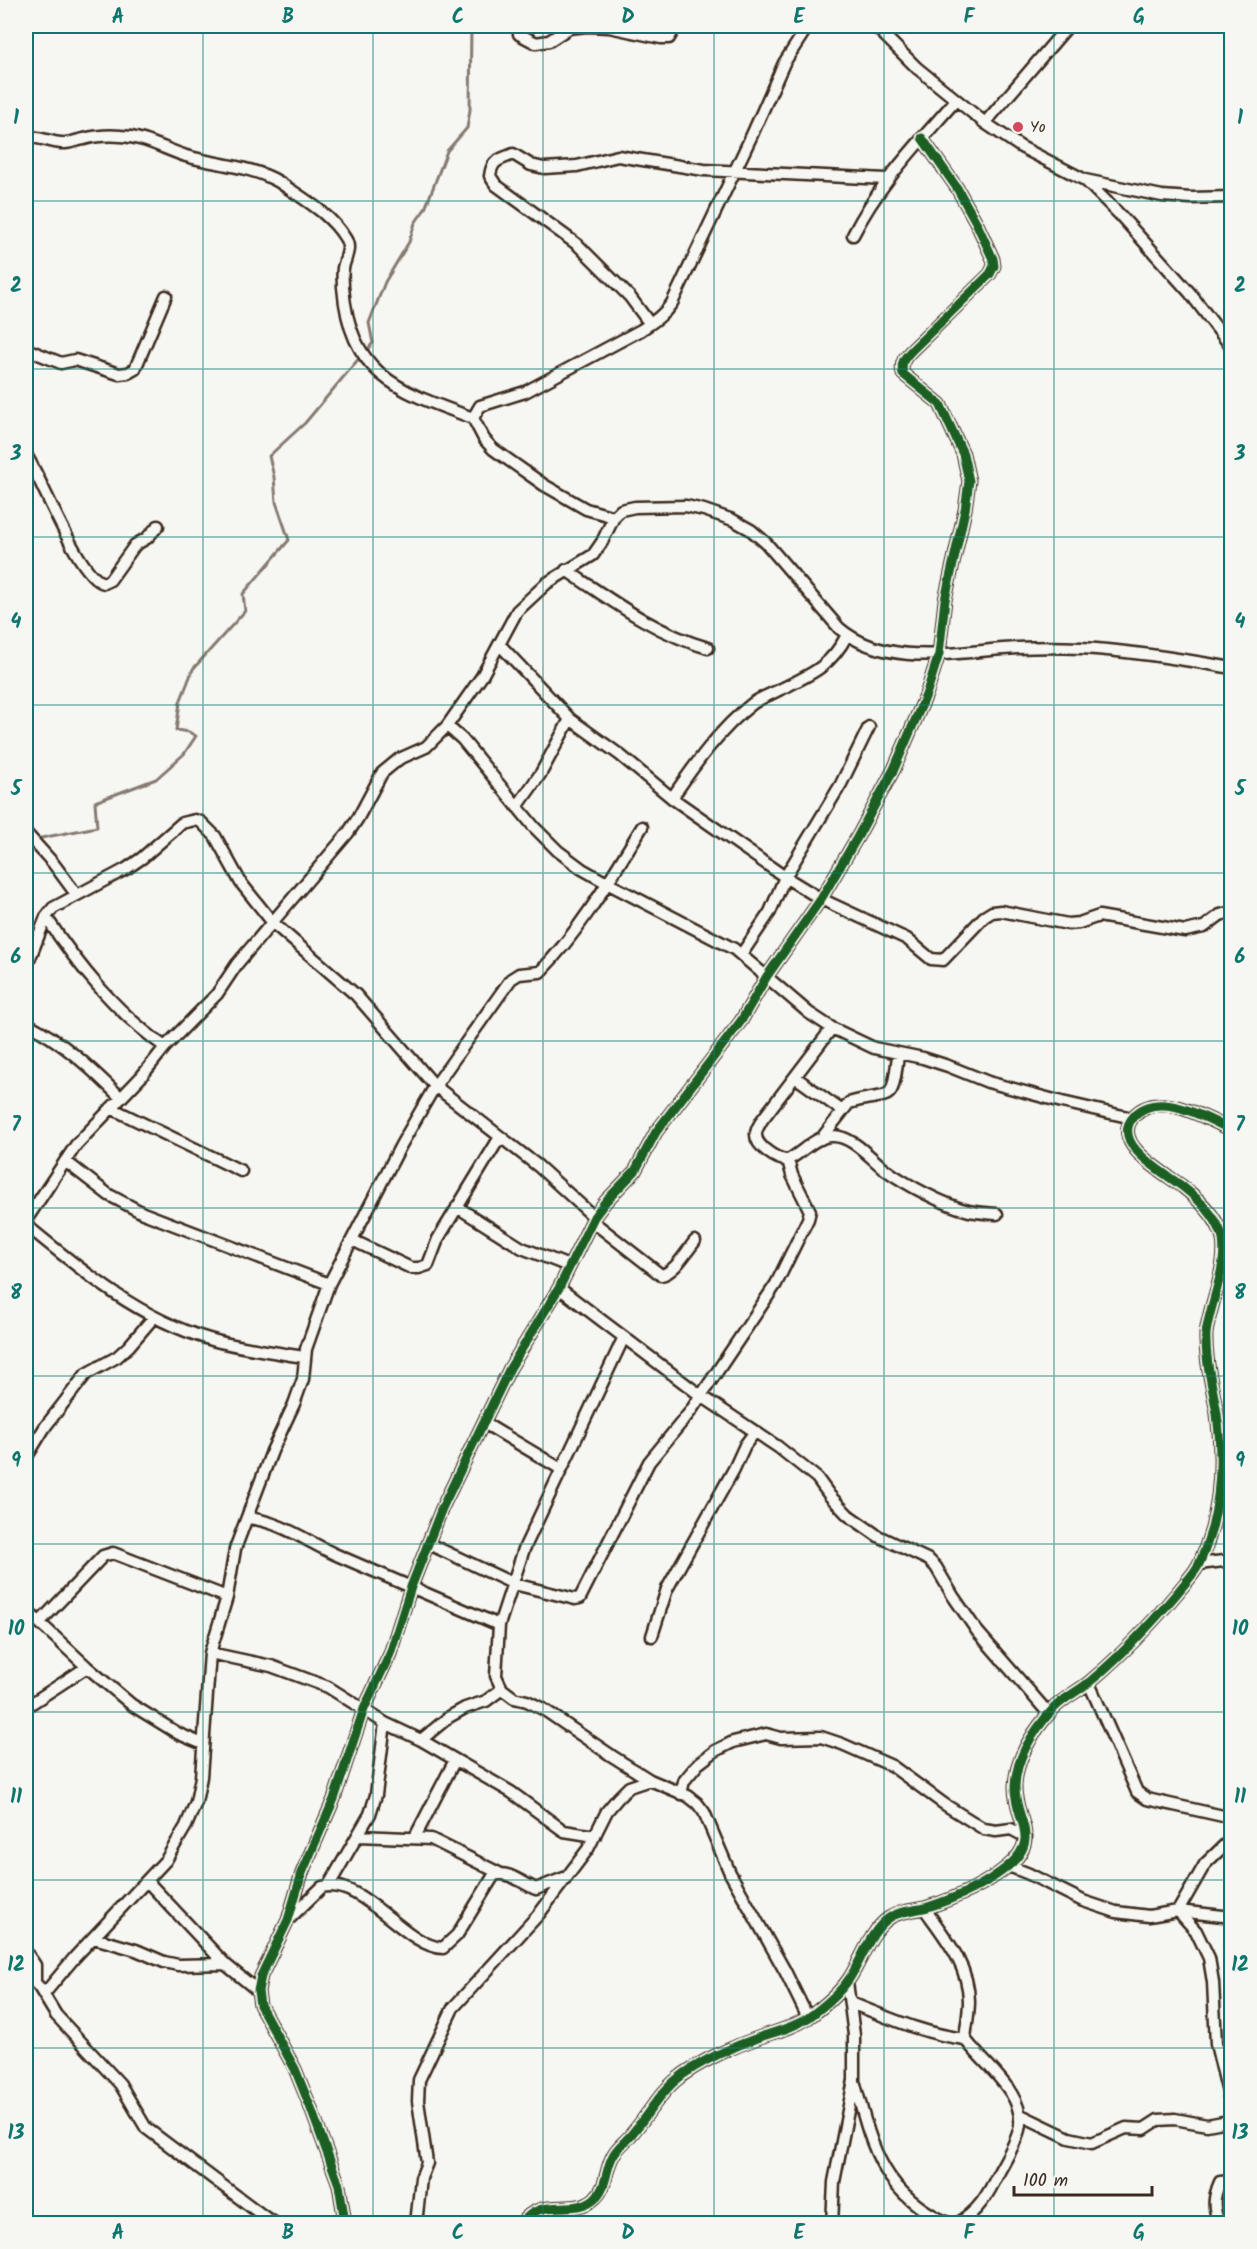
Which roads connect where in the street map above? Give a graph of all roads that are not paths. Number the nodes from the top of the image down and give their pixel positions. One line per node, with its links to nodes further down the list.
1 (676, 26): 5 (street)
2 (808, 26): 10 (street)
3 (875, 26): 6 (street)
4 (1068, 26): 7 (street)
5 (519, 34)
6 (955, 101): 7 (street); 9 (street)
7 (985, 123): 12 (street)
8 (26, 137): 19 (street)
9 (922, 138): 11 (street); 27 (street)
10 (733, 171): 11 (street); 16 (street); 16 (street)
11 (886, 179): 14 (street)
12 (1085, 180): 13 (street); 17 (street)
13 (1232, 197)
14 (853, 235)
15 (166, 297): 18 (street)
16 (650, 324): 19 (street)
17 (1232, 348)
18 (26, 349)
19 (473, 418): 21 (street)
20 (26, 456): 22 (street)
21 (614, 517): 23 (street); 24 (street)
22 (158, 526)
23 (566, 570): 25 (street); 26 (street)
24 (847, 635): 27 (street); 32 (street)
25 (500, 645): 29 (street); 30 (street)
26 (708, 648)
27 (939, 654): 28 (street); 39 (street)
28 (1232, 668)
29 (570, 719): 32 (street); 33 (street)
30 (447, 726): 33 (street); 42 (street)
31 (869, 727): 36 (street)
32 (672, 798): 36 (street)
33 (517, 807): 37 (street)
34 (642, 827): 37 (street)
35 (26, 833): 38 (street)
36 (786, 877): 39 (street); 43 (street)
37 (607, 883): 43 (street); 51 (street)
38 (76, 894): 41 (street); 42 (street)
39 (821, 899): 40 (street); 45 (street)
40 (1232, 912)
41 (46, 917): 44 (street); 48 (street)
42 (273, 923): 48 (street); 51 (street)
43 (741, 955): 45 (street)
44 (26, 968)
45 (767, 976): 47 (street); 64 (street)
46 (26, 1023): 52 (street)
47 (832, 1028): 49 (street); 50 (street)
48 (165, 1047): 52 (street)
49 (898, 1054): 54 (street); 55 (street)
50 (795, 1077): 54 (street); 59 (street)
51 (435, 1086): 57 (street); 67 (street)
52 (121, 1098): 53 (street)
53 (111, 1108): 60 (street); 61 (street)
54 (841, 1110): 58 (street)
55 (1132, 1118): 56 (street); 83 (street)
56 (1232, 1130)
57 (500, 1137): 62 (street); 64 (street)
58 (821, 1138): 59 (street); 63 (street)
59 (788, 1160): 75 (street)
60 (65, 1161): 65 (street); 70 (street)
61 (241, 1171)
62 (457, 1207): 67 (street); 69 (street)
63 (997, 1214)
64 (593, 1219): 68 (street); 69 (street)
65 (26, 1220)
66 (26, 1225): 72 (street)
67 (352, 1240): 70 (street)
68 (695, 1241)
69 (569, 1266): 71 (street)
70 (329, 1284): 74 (street)
71 (559, 1288): 73 (street); 76 (street)
72 (153, 1317): 74 (street); 78 (street)
73 (624, 1337): 75 (street); 79 (street)
74 (304, 1357): 80 (street)
75 (700, 1395): 77 (street); 84 (street)
76 (484, 1423): 79 (street); 81 (street)
77 (754, 1433): 90 (street); 97 (street)
78 (26, 1458)
79 (561, 1469): 84 (street)
80 (247, 1518): 85 (street); 86 (street)
81 (429, 1544): 84 (street); 85 (street)
82 (1232, 1560): 83 (street)
83 (1199, 1564): 93 (street)
84 (514, 1584): 89 (street)
85 (411, 1587): 89 (street); 96 (street)
86 (227, 1597): 88 (street); 91 (street)
87 (26, 1610): 88 (street)
88 (40, 1622): 92 (street)
89 (500, 1624): 94 (street)
90 (652, 1636)
91 (210, 1653): 96 (street); 100 (street)
92 (87, 1667): 95 (street); 100 (street)
93 (1089, 1683): 97 (street); 104 (street)
94 (502, 1689): 99 (street); 102 (street)
95 (26, 1707)
96 (364, 1709): 98 (street); 118 (street)
97 (1049, 1714): 108 (street)
98 (385, 1723): 99 (street); 105 (street)
99 (421, 1740): 101 (street)
100 (203, 1744): 113 (street)
101 (455, 1760): 106 (street); 107 (street)
102 (650, 1780): 103 (street); 106 (street)
103 (681, 1794): 108 (street); 128 (street)
104 (1232, 1818)
105 (359, 1836): 107 (street); 114 (street)
106 (595, 1836): 112 (street)
107 (416, 1837): 111 (street)
108 (1026, 1837): 110 (street)
109 (1232, 1838): 116 (street)
110 (1009, 1866): 115 (street); 116 (street)
111 (499, 1873): 112 (street); 114 (street)
112 (567, 1876): 136 (street)
113 (147, 1881): 119 (street); 121 (street)
114 (329, 1885): 118 (street)
115 (924, 1908): 124 (street); 129 (street)
116 (1178, 1911): 117 (street); 131 (street)
117 (1231, 1919)
118 (288, 1920): 125 (street)
119 (94, 1938): 121 (street); 126 (street)
120 (26, 1952): 123 (street)
121 (225, 1964): 125 (street)
122 (26, 1974): 123 (street)
123 (35, 1982): 126 (street)
124 (847, 1982): 127 (street); 128 (street)
125 (258, 1991): 135 (street)
126 (44, 1994): 134 (street)
127 (851, 2003): 129 (street); 130 (street)
128 (808, 2018): 137 (street)
129 (965, 2039): 132 (street)
130 (854, 2080): 138 (street); 139 (street)
131 (1232, 2111): 132 (street)
132 (1021, 2115): 140 (street)
133 (1232, 2181): 141 (street)
134 (277, 2223)
135 (348, 2223)
136 (416, 2223)
137 (521, 2223)
138 (832, 2223)
139 (950, 2223)
140 (956, 2223)
141 (1219, 2223)

